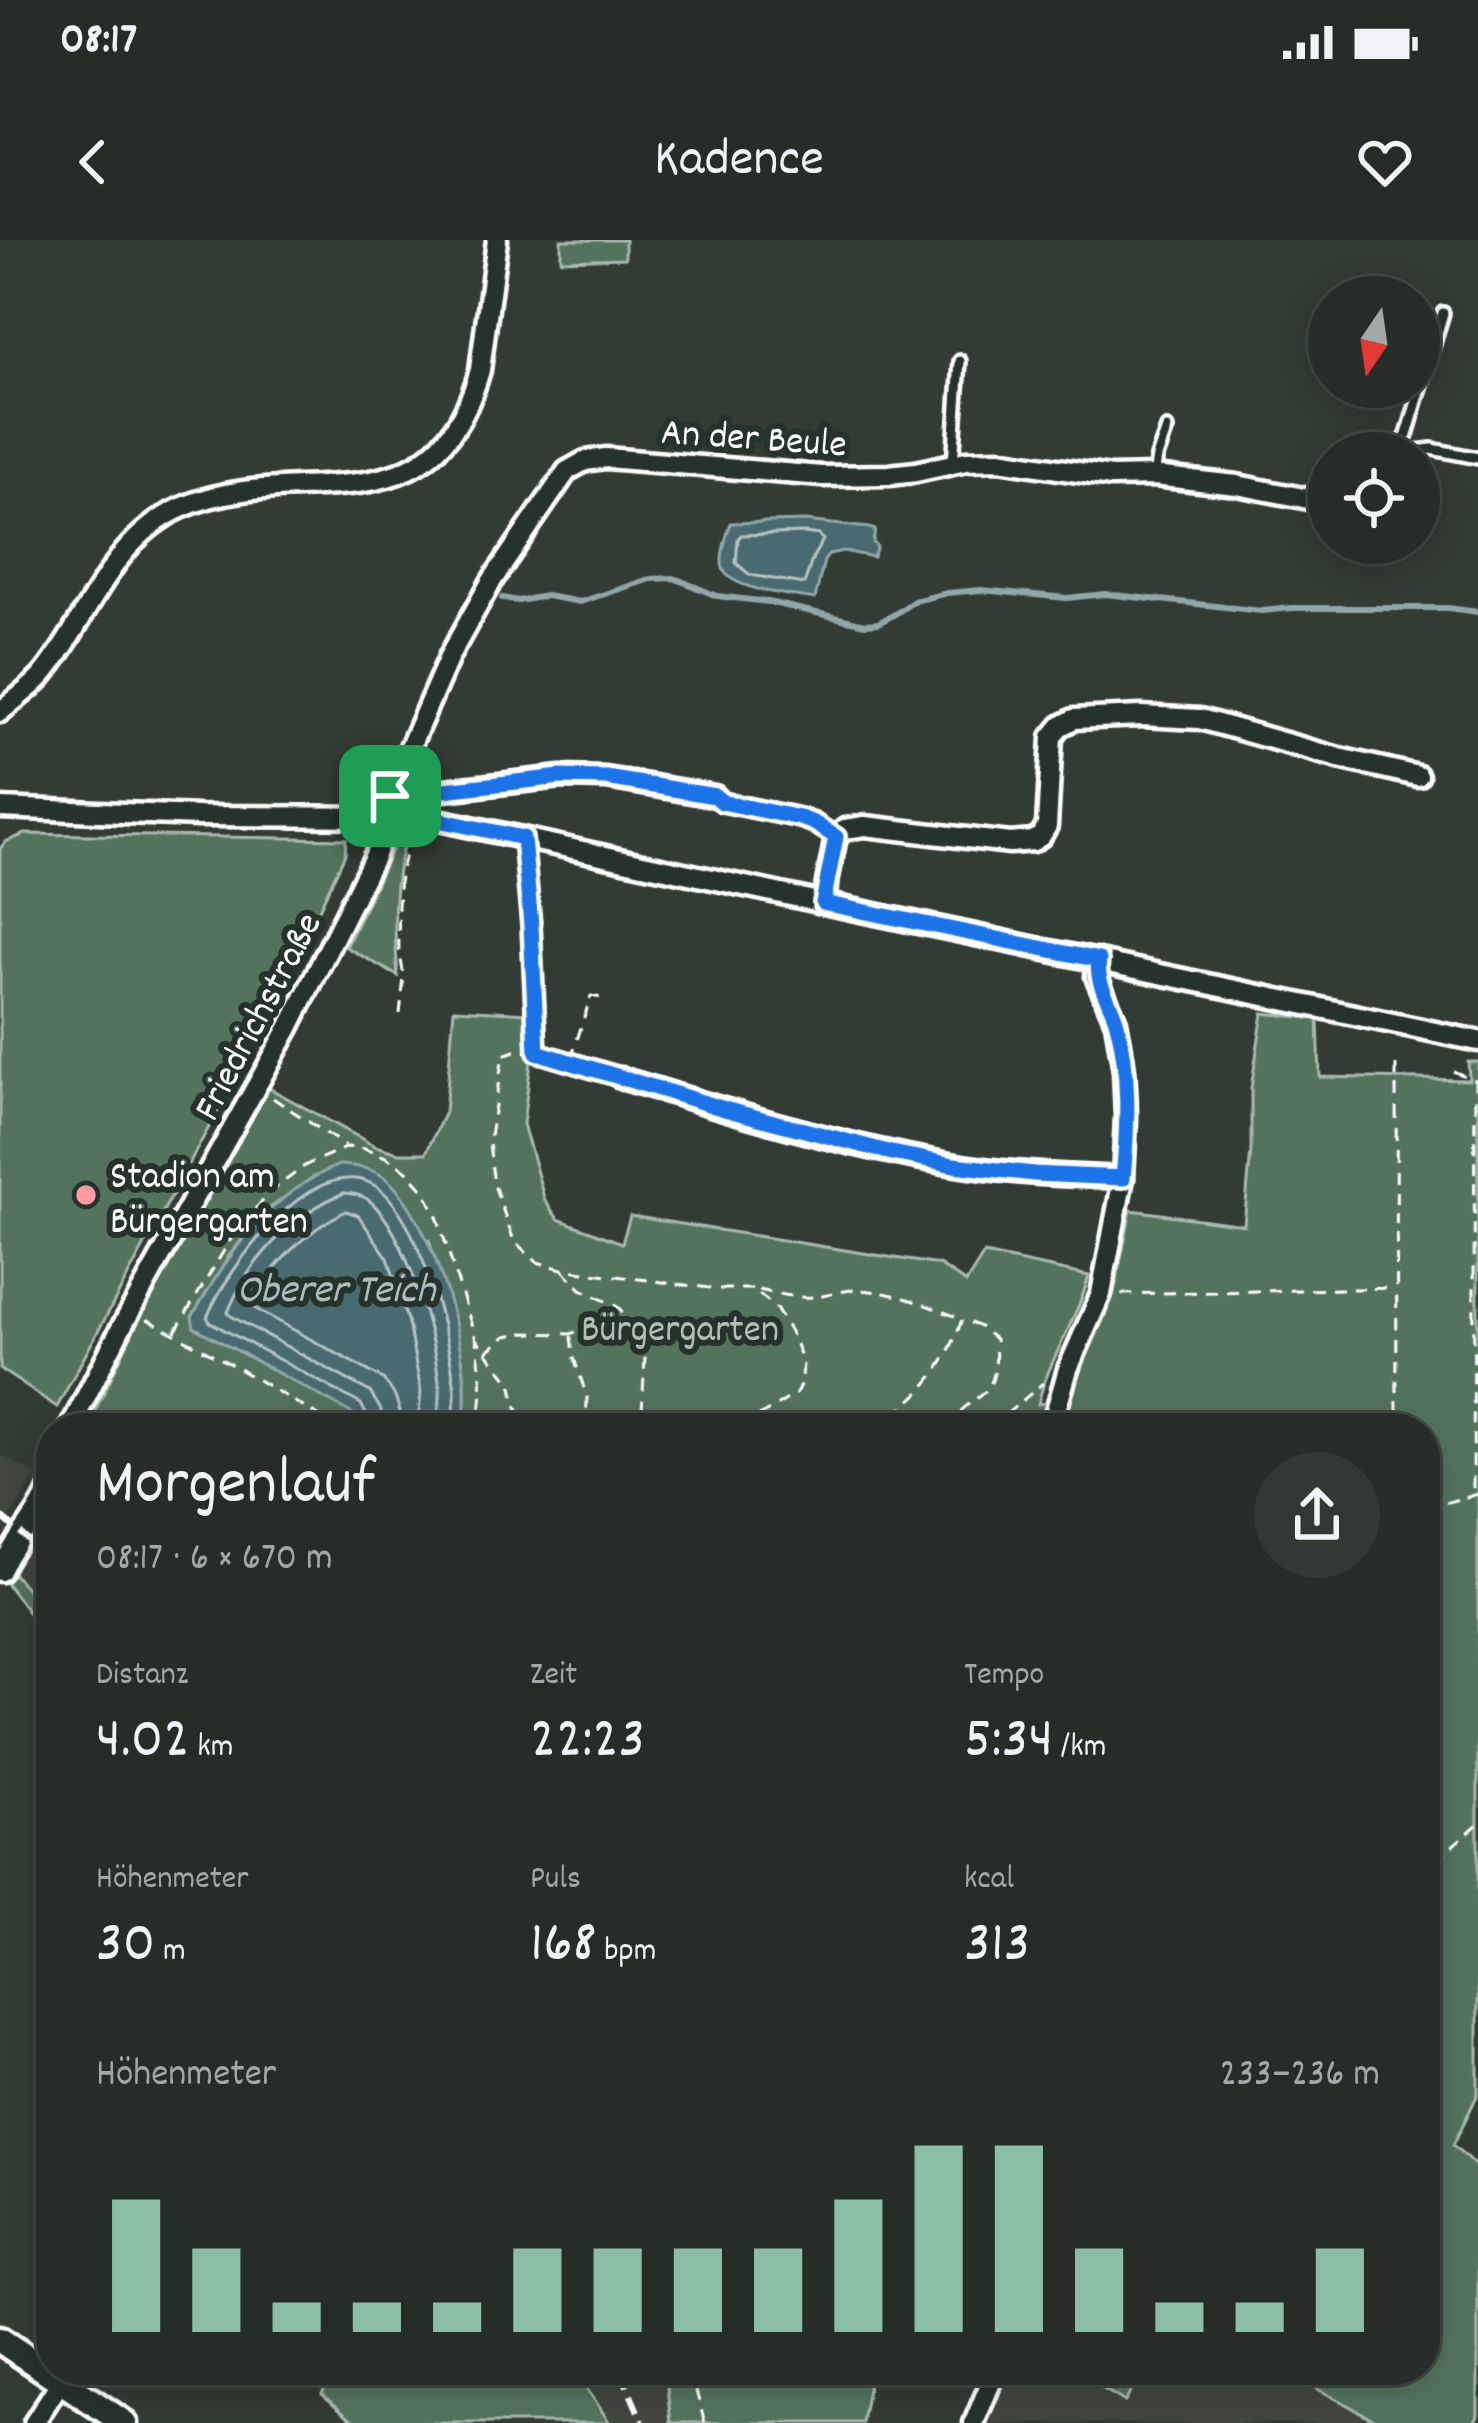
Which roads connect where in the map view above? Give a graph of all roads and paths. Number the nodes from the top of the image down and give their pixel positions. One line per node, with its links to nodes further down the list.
1 (497, 240): 11 (street)
2 (1443, 313): 5 (lane)
3 (960, 361): 8 (lane)
4 (1167, 429): 9 (lane)
5 (1408, 432)
6 (1440, 451): 7 (lane)
7 (1478, 458)
8 (953, 464): 9 (street, An der Beule); 13 (street, An der Beule)
9 (1154, 476): 10 (street, An der Beule)
10 (1308, 499)
11 (0, 712)
12 (1418, 776): 18 (street)
13 (390, 796): 14 (street); 17 (street, An der Beule)
14 (715, 796): 18 (path)
15 (0, 808): 17 (street)
16 (410, 816): 17 (street); 19 (street); 23 (path)
17 (385, 818): 30 (street, Friedrichstraße)
18 (836, 837): 20 (street)
19 (523, 838): 20 (street); 25 (path)
20 (823, 903): 21 (street)
21 (1099, 960): 24 (street); 32 (street)
22 (606, 999): 26 (path)
23 (400, 1014)
24 (1478, 1040)
25 (537, 1052): 26 (path); 33 (path)
26 (570, 1063): 29 (path)
27 (1396, 1065): 34 (path)
28 (1453, 1071): 36 (path)
29 (621, 1078): 32 (street)
30 (256, 1087): 31 (path); 38 (street, Friedrichstraße)
31 (346, 1147): 41 (path); 43 (path)
32 (1123, 1178): 37 (street)
33 (562, 1269): 35 (path); 40 (path)
34 (1396, 1288): 37 (path); 57 (path)
35 (753, 1289): 39 (path); 52 (path)
36 (1476, 1293): 58 (path)
37 (1101, 1294): 45 (street)
38 (130, 1311): 41 (path); 46 (street, Friedrichstraße)
39 (962, 1319): 53 (path); 54 (path)
40 (636, 1328): 42 (path); 51 (path)
41 (176, 1332): 47 (path)
42 (571, 1334): 44 (path); 50 (path)
43 (476, 1340): 44 (path); 48 (path)
44 (486, 1352): 49 (path)
45 (1069, 1367): 55 (path); 56 (street)
46 (78, 1413)
47 (313, 1413)
48 (479, 1413)
49 (518, 1413)
50 (586, 1413)
51 (642, 1413)
52 (764, 1413)
53 (893, 1413)
54 (957, 1413)
55 (1007, 1413)
56 (1056, 1413)
57 (1397, 1413)
58 (1476, 1495): 59 (path)
59 (1440, 1504)
60 (36, 1514): 61 (street)
61 (0, 1571)
62 (1478, 1823): 63 (path)
63 (1440, 1858)
64 (0, 2340): 65 (main road)
65 (36, 2360)
66 (58, 2385): 70 (street)
67 (75, 2385): 71 (main road)
68 (694, 2385): 72 (path)
69 (990, 2385): 73 (street)
70 (34, 2423)
71 (124, 2423)
72 (705, 2423)
73 (974, 2423)

